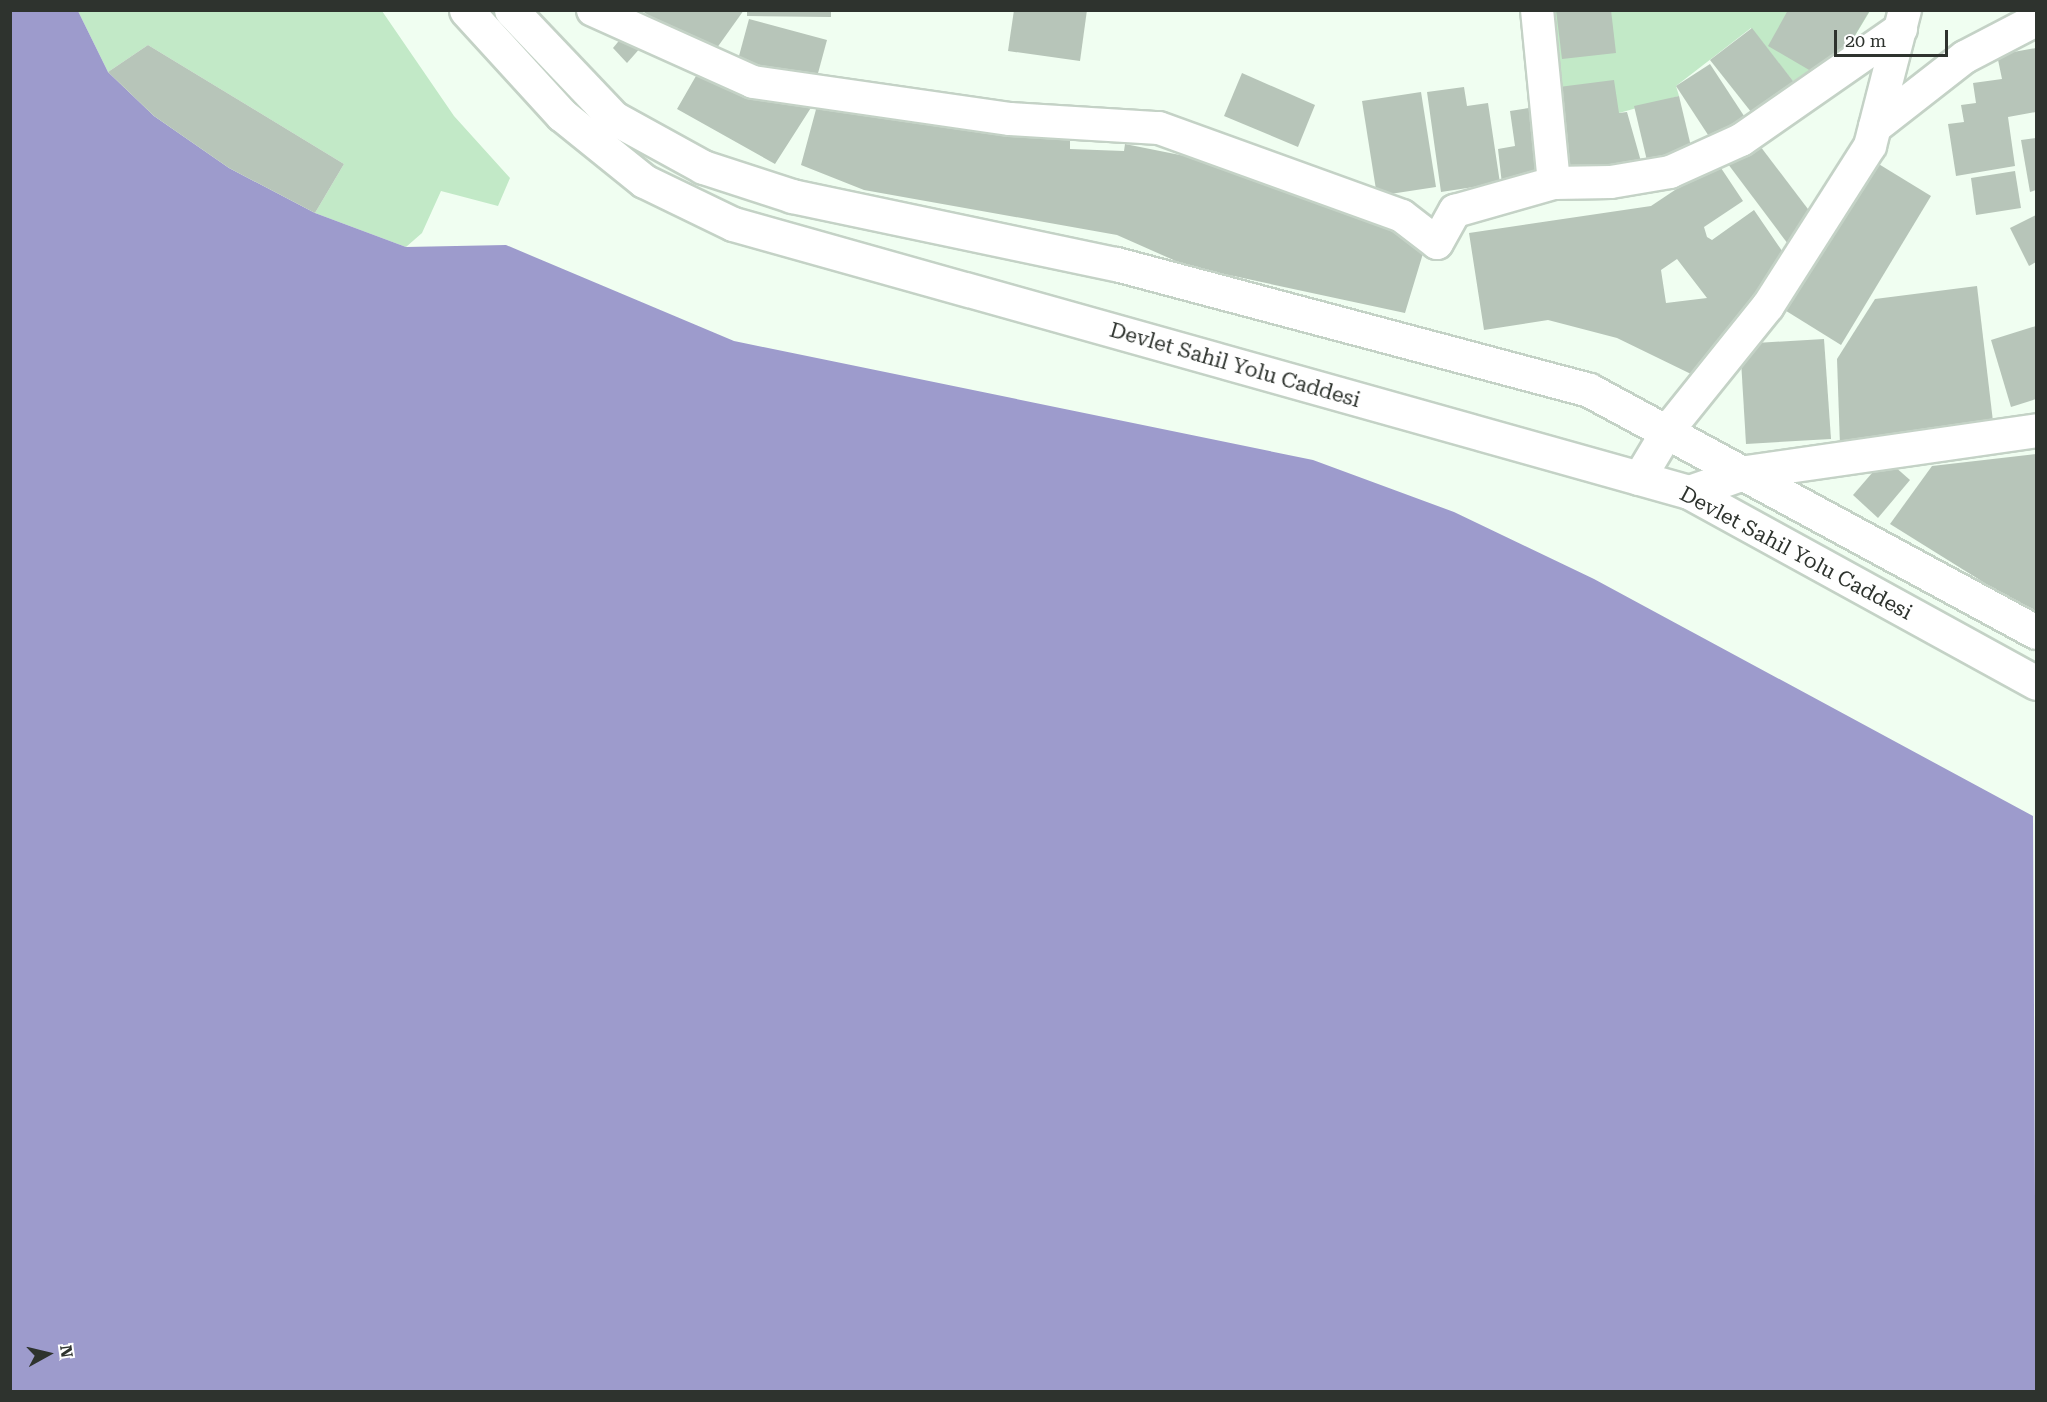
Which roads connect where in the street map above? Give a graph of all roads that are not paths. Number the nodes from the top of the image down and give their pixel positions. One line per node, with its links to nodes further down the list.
1 (466, 10): 12 (main road, Devlet Sahil Yolu Caddesi)
2 (511, 10): 9 (main road)
3 (1537, 10): 8 (street)
4 (594, 11): 8 (street)
5 (1903, 20): 7 (street); 8 (street)
6 (2037, 20): 7 (street)
7 (1875, 127): 9 (street)
8 (1554, 183)
9 (1669, 429): 11 (main road); 12 (street)
10 (2037, 430): 11 (main road)
11 (1746, 472): 13 (main road); 14 (main road)
12 (1639, 479): 13 (main road, Devlet Sahil Yolu Caddesi)
13 (1689, 492): 15 (main road, Devlet Sahil Yolu Caddesi)
14 (2037, 632)
15 (2037, 683)

